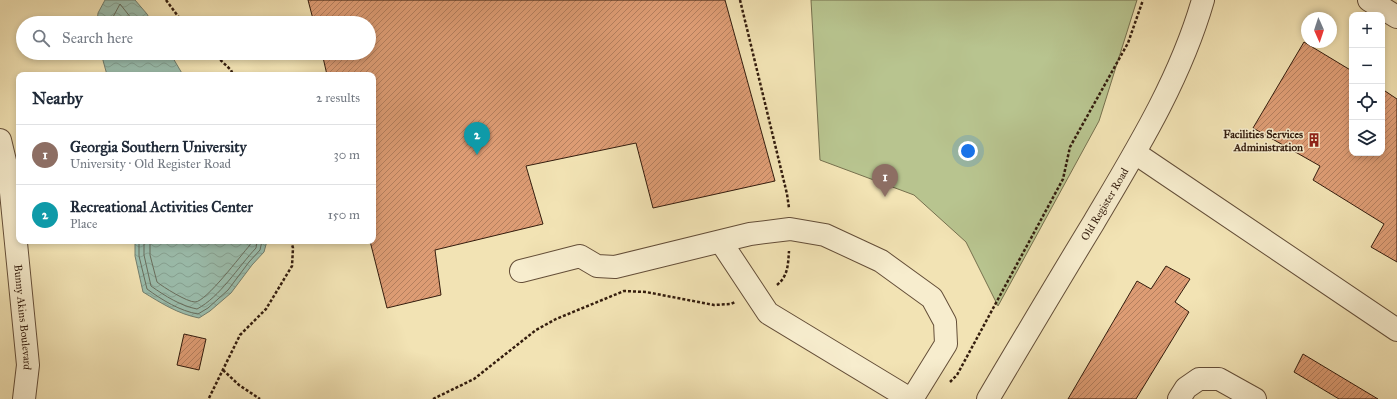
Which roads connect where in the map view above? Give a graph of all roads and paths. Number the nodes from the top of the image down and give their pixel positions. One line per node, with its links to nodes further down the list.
1 (166, 0): 5 (path)
2 (1143, 0): 16 (path)
3 (1203, 0): 10 (street, Old Register Road)
4 (1369, 0): 6 (street)
5 (178, 16)
6 (1397, 17)
7 (220, 60): 8 (path)
8 (232, 72)
9 (0, 140): 18 (street, Bunny Akins Boulevard)
10 (1135, 153): 14 (street); 21 (street, Old Register Road)
11 (721, 242): 13 (street); 20 (street); 20 (street)
12 (292, 244): 15 (path)
13 (521, 271)
14 (1397, 330)
15 (223, 370): 17 (path); 19 (path)
16 (948, 384)
17 (209, 398)
18 (24, 399)
19 (260, 399)
20 (911, 399)
21 (988, 399)
22 (1179, 399): 23 (street)
23 (1255, 399)

